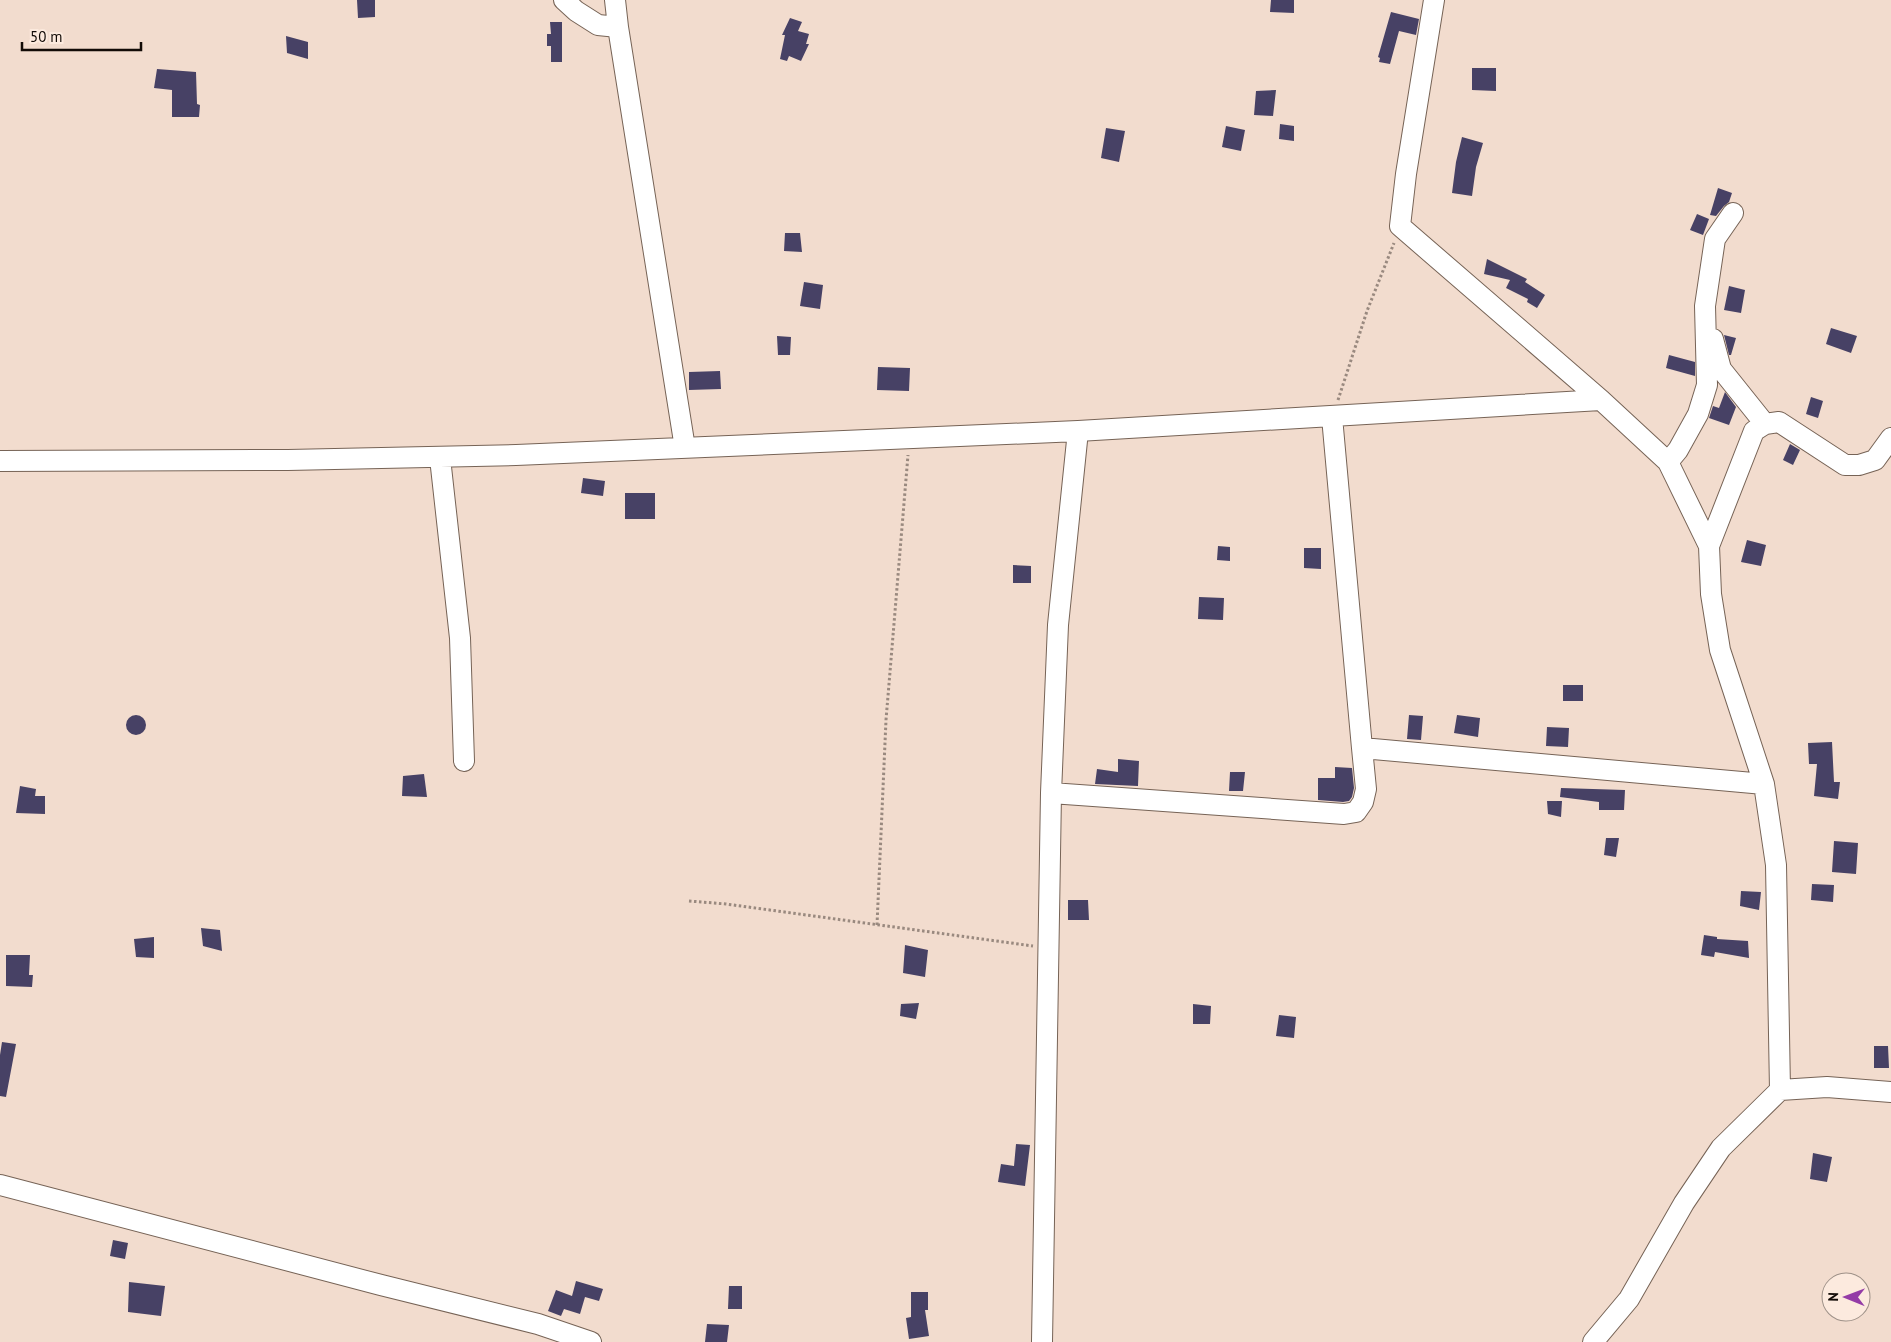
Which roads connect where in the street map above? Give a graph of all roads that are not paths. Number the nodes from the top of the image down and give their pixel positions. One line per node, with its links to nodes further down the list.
1 (564, 0): 4 (street)
2 (615, 0): 4 (street)
3 (1434, 0): 9 (street)
4 (618, 27): 14 (street)
5 (1733, 213): 7 (street)
6 (1709, 219): 7 (street)
7 (1715, 239): 8 (street)
8 (1704, 306): 11 (street); 17 (street)
9 (1601, 400): 10 (street); 17 (street)
10 (1332, 417): 12 (street); 19 (street)
11 (1765, 424): 13 (street); 18 (street)
12 (1078, 431): 14 (street); 22 (street)
13 (1891, 438)
14 (685, 448): 15 (street)
15 (440, 458): 16 (street); 20 (street)
16 (0, 461)
17 (1668, 462): 18 (street)
18 (1709, 546): 21 (street)
19 (1362, 748): 21 (street); 22 (street)
20 (464, 761)
21 (1764, 784): 23 (street)
22 (1051, 793): 27 (street)
23 (1780, 1090): 24 (street); 28 (street)
24 (1891, 1092)
25 (0, 1185): 26 (street)
26 (592, 1342)
27 (1042, 1342)
28 (1593, 1342)

